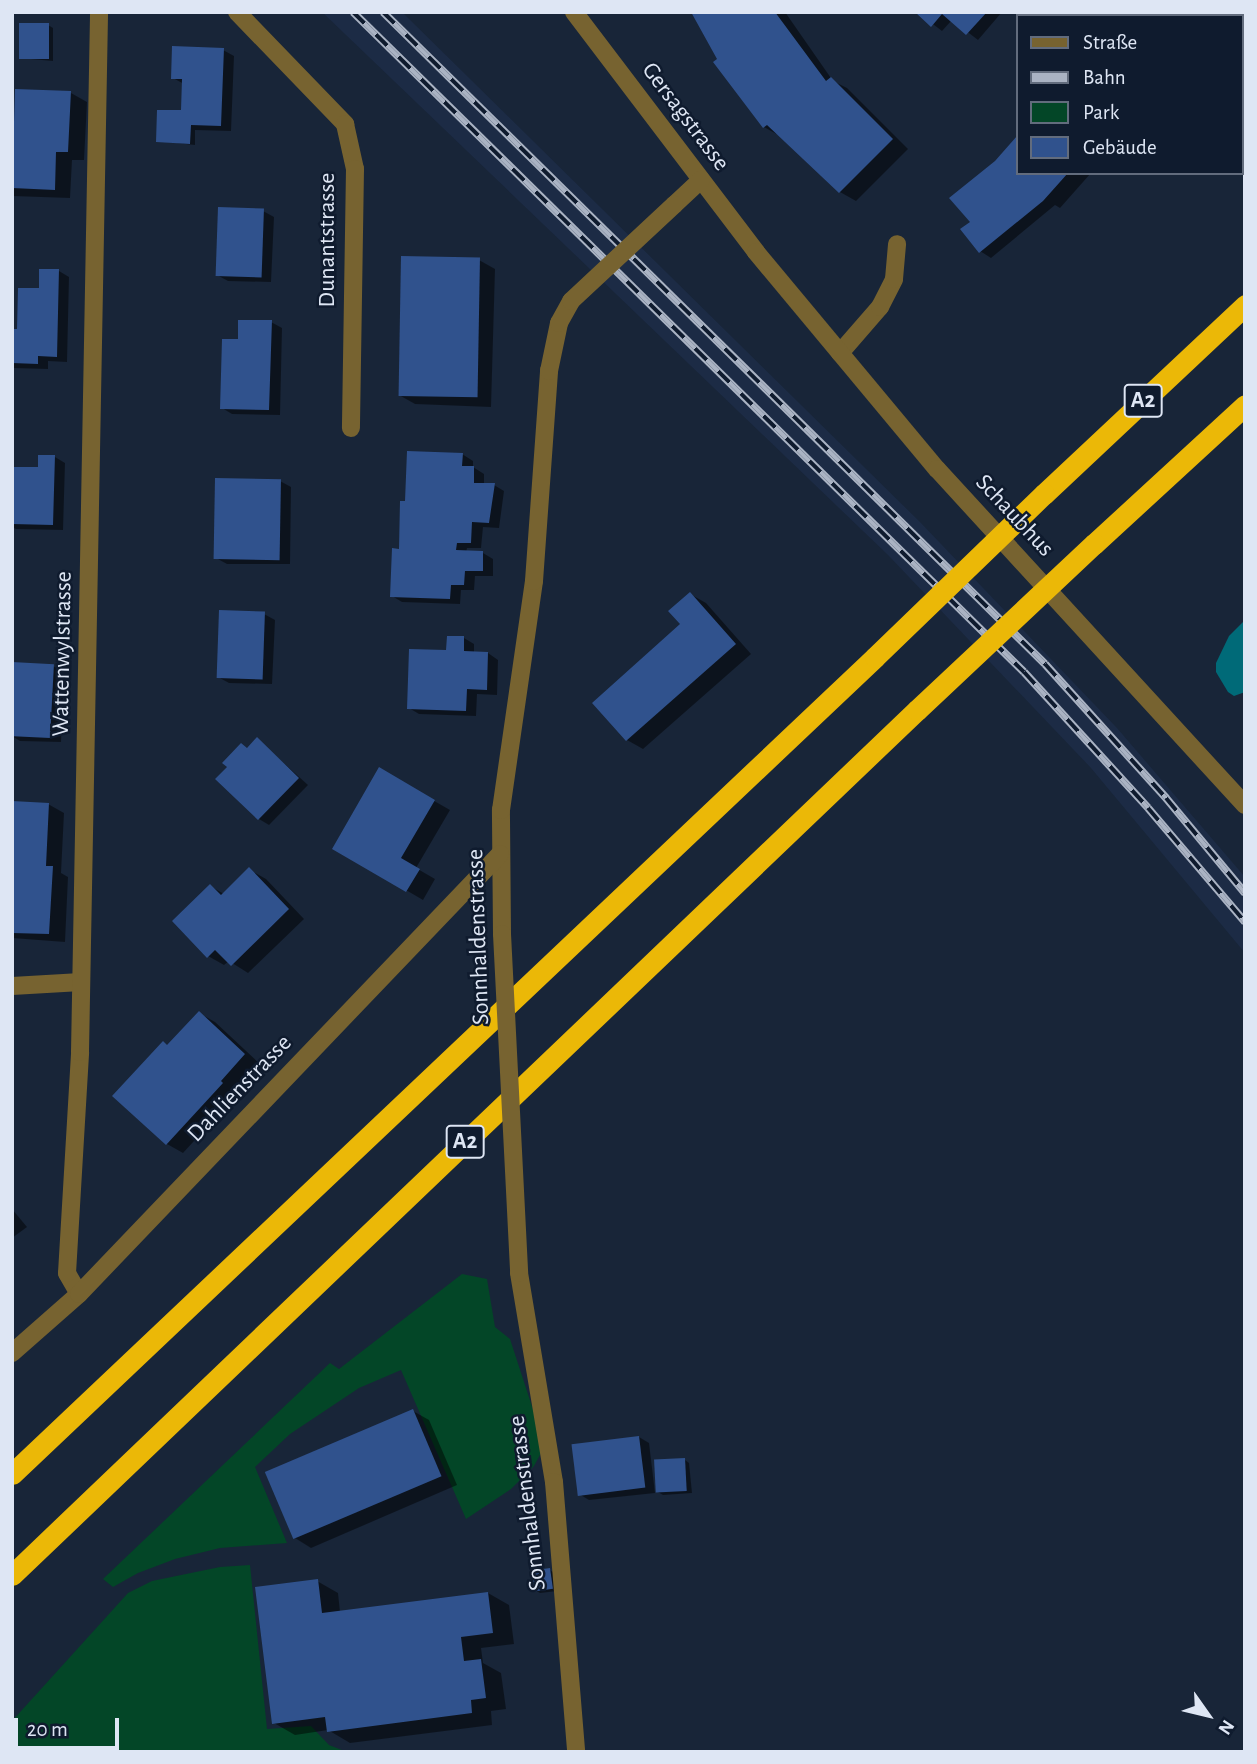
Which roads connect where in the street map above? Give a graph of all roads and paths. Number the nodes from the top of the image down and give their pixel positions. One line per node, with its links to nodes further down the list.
1 (99, 12): 13 (street, Wattenwylstrasse)
2 (237, 12): 10 (street, Dunantstrasse)
3 (574, 12): 4 (street, Gersagstrasse)
4 (701, 180): 6 (street, Gersagstrasse); 12 (street, Sonnhaldenstrasse, bridge)
5 (897, 244): 8 (street)
6 (756, 252): 8 (street, Schaubhus)
7 (1244, 305): 17 (highway, A2, bridge)
8 (840, 353): 11 (street, Schaubhus)
9 (1245, 405): 18 (highway, A2, bridge)
10 (352, 428)
11 (1245, 805)
12 (500, 854): 15 (street, Dahlienstrasse); 19 (street, Sonnhaldenstrasse, bridge)
13 (81, 982): 14 (street); 15 (street, Wattenwylstrasse)
14 (12, 986)
15 (79, 1294): 16 (street, Dahlienstrasse)
16 (12, 1353)
17 (12, 1474)
18 (12, 1574)
19 (576, 1752)

